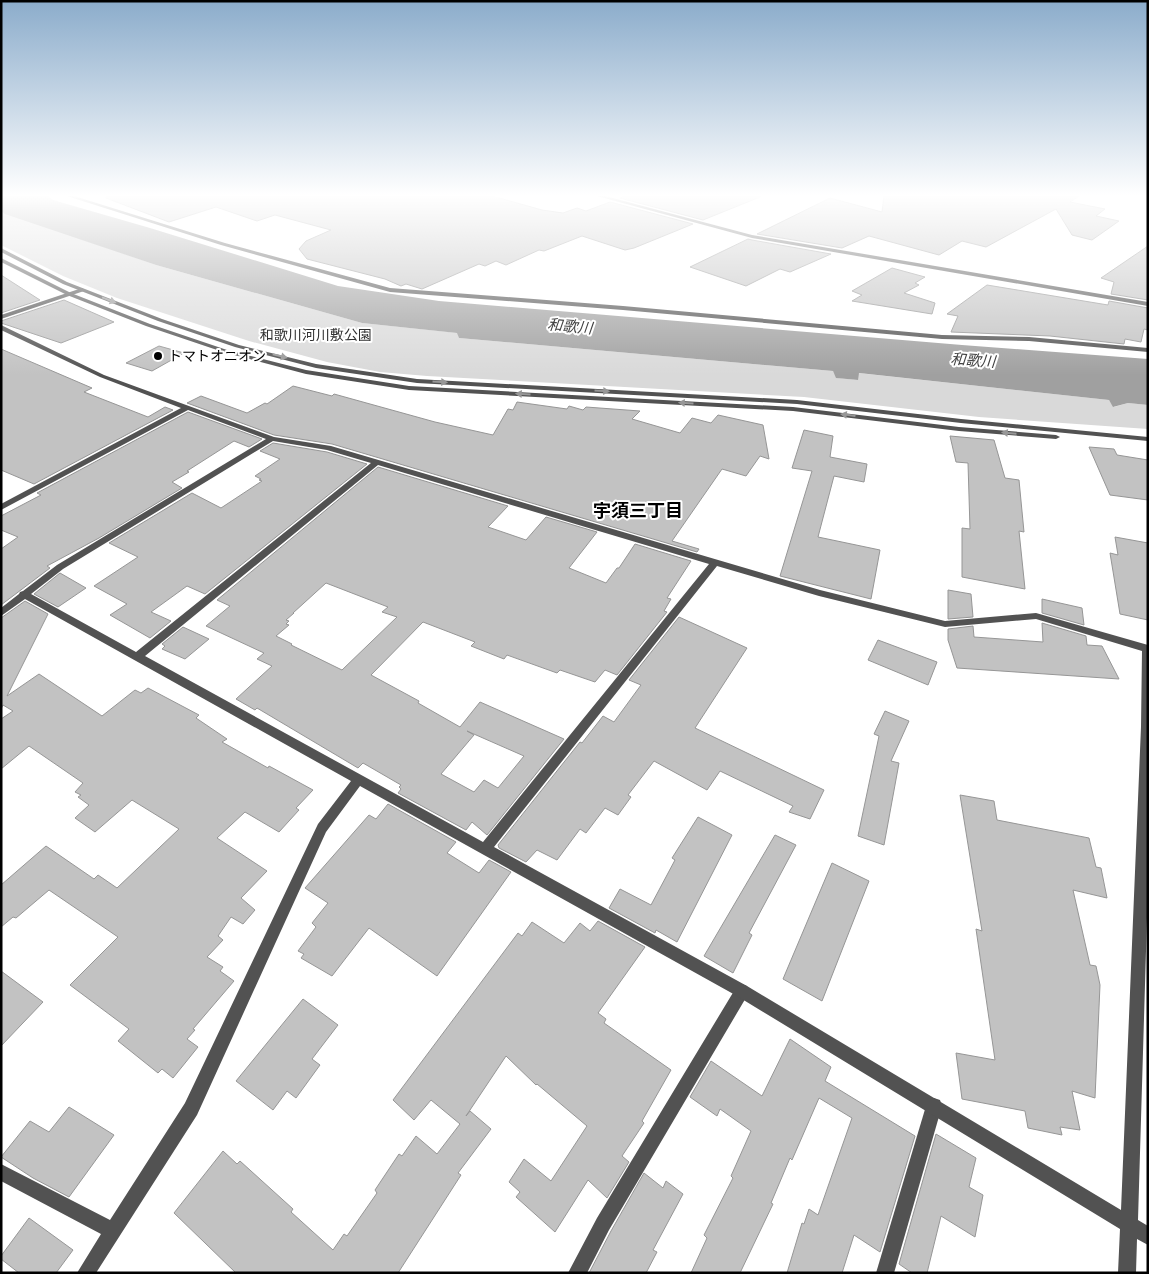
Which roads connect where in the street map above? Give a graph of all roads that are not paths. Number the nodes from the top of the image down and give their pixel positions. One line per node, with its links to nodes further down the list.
1 (12, 255): 5 (street)
2 (265, 255): 10 (street)
3 (865, 255): 7 (street)
4 (1, 260): 6 (street)
5 (82, 290): 6 (street); 13 (street, one-way to 13)
6 (69, 294): 8 (street); 14 (street, one-way to 6)
7 (1148, 304)
8 (1, 317)
9 (1, 327): 11 (street)
10 (1148, 350)
11 (188, 407): 12 (street); 16 (street)
12 (272, 439): 15 (street); 18 (street)
13 (1148, 439)
14 (1148, 445)
15 (376, 464): 17 (street); 21 (street)
16 (1, 508)
17 (715, 562): 20 (street); 24 (street)
18 (23, 594): 19 (street); 21 (street)
19 (1, 612)
20 (1147, 649): 22 (street)
21 (137, 657): 23 (street)
22 (1147, 728): 28 (street)
23 (358, 780): 24 (street); 29 (street)
24 (485, 849): 25 (street)
25 (742, 991): 26 (street); 32 (street)
26 (934, 1106): 28 (street); 33 (street)
27 (1, 1172): 29 (street)
28 (1130, 1224): 30 (street); 34 (street)
29 (113, 1230): 31 (street)
30 (1148, 1236)
31 (86, 1273)
32 (577, 1273)
33 (885, 1273)
34 (1127, 1273)

